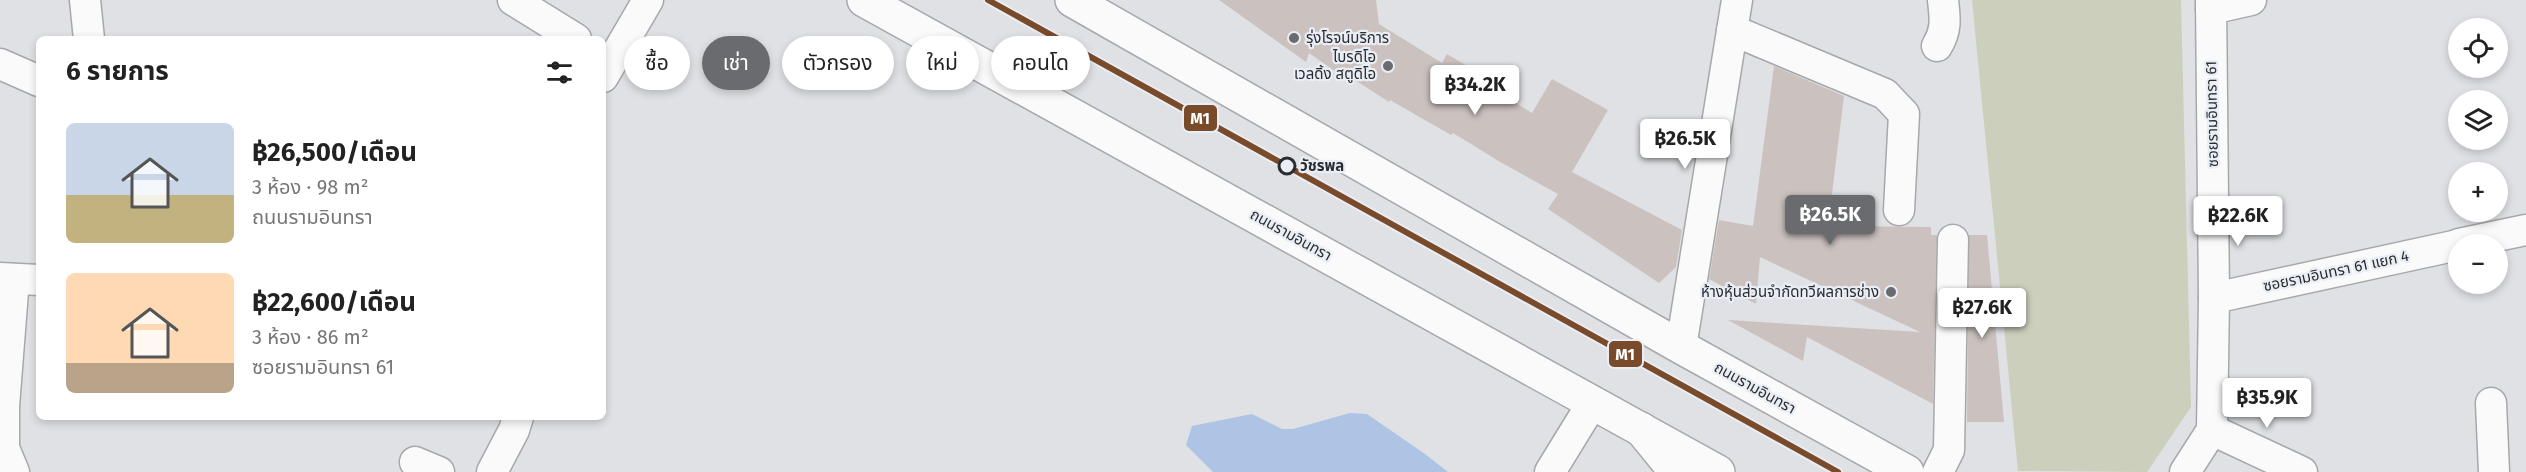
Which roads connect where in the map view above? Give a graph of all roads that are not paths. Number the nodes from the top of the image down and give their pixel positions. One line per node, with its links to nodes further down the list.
1 (85, 0): 11 (street)
2 (513, 0): 12 (street)
3 (648, 0): 15 (street)
4 (864, 0): 25 (main road, ถนนรามอินทรา)
5 (1072, 0): 24 (main road, ถนนรามอินทรา)
6 (1737, 0): 10 (street)
7 (1943, 0): 13 (street)
8 (2252, 0): 9 (street)
9 (2211, 4): 23 (street, ซอยรามอินทรา 61)
10 (1732, 30): 17 (street); 24 (street)
11 (89, 36)
12 (571, 36)
13 (1937, 46)
14 (0, 64): 16 (street)
15 (606, 65)
16 (36, 80)
17 (1899, 210)
18 (2526, 230): 19 (street, ซอยรามอินทรา 61 แยก 4)
19 (2508, 234)
20 (1953, 240): 36 (street)
21 (2448, 247): 23 (street, ซอยรามอินทรา 61 แยก 4)
22 (18, 279): 30 (street)
23 (2214, 298): 29 (street, ซอยรามอินทรา 61)
24 (1681, 347): 35 (main road, ถนนรามอินทรา)
25 (1593, 402): 28 (main road, ถนนรามอินทรา); 32 (street)
26 (2491, 403): 39 (street)
27 (517, 420): 31 (street)
28 (1641, 429): 33 (main road); 34 (main road, ถนนรามอินทรา)
29 (2212, 430): 37 (street); 38 (street)
30 (14, 472)
31 (492, 472)
32 (1550, 472)
33 (1676, 472)
34 (1718, 472)
35 (1907, 472)
36 (1938, 472)
37 (2185, 472)
38 (2302, 472)
39 (2494, 472)

